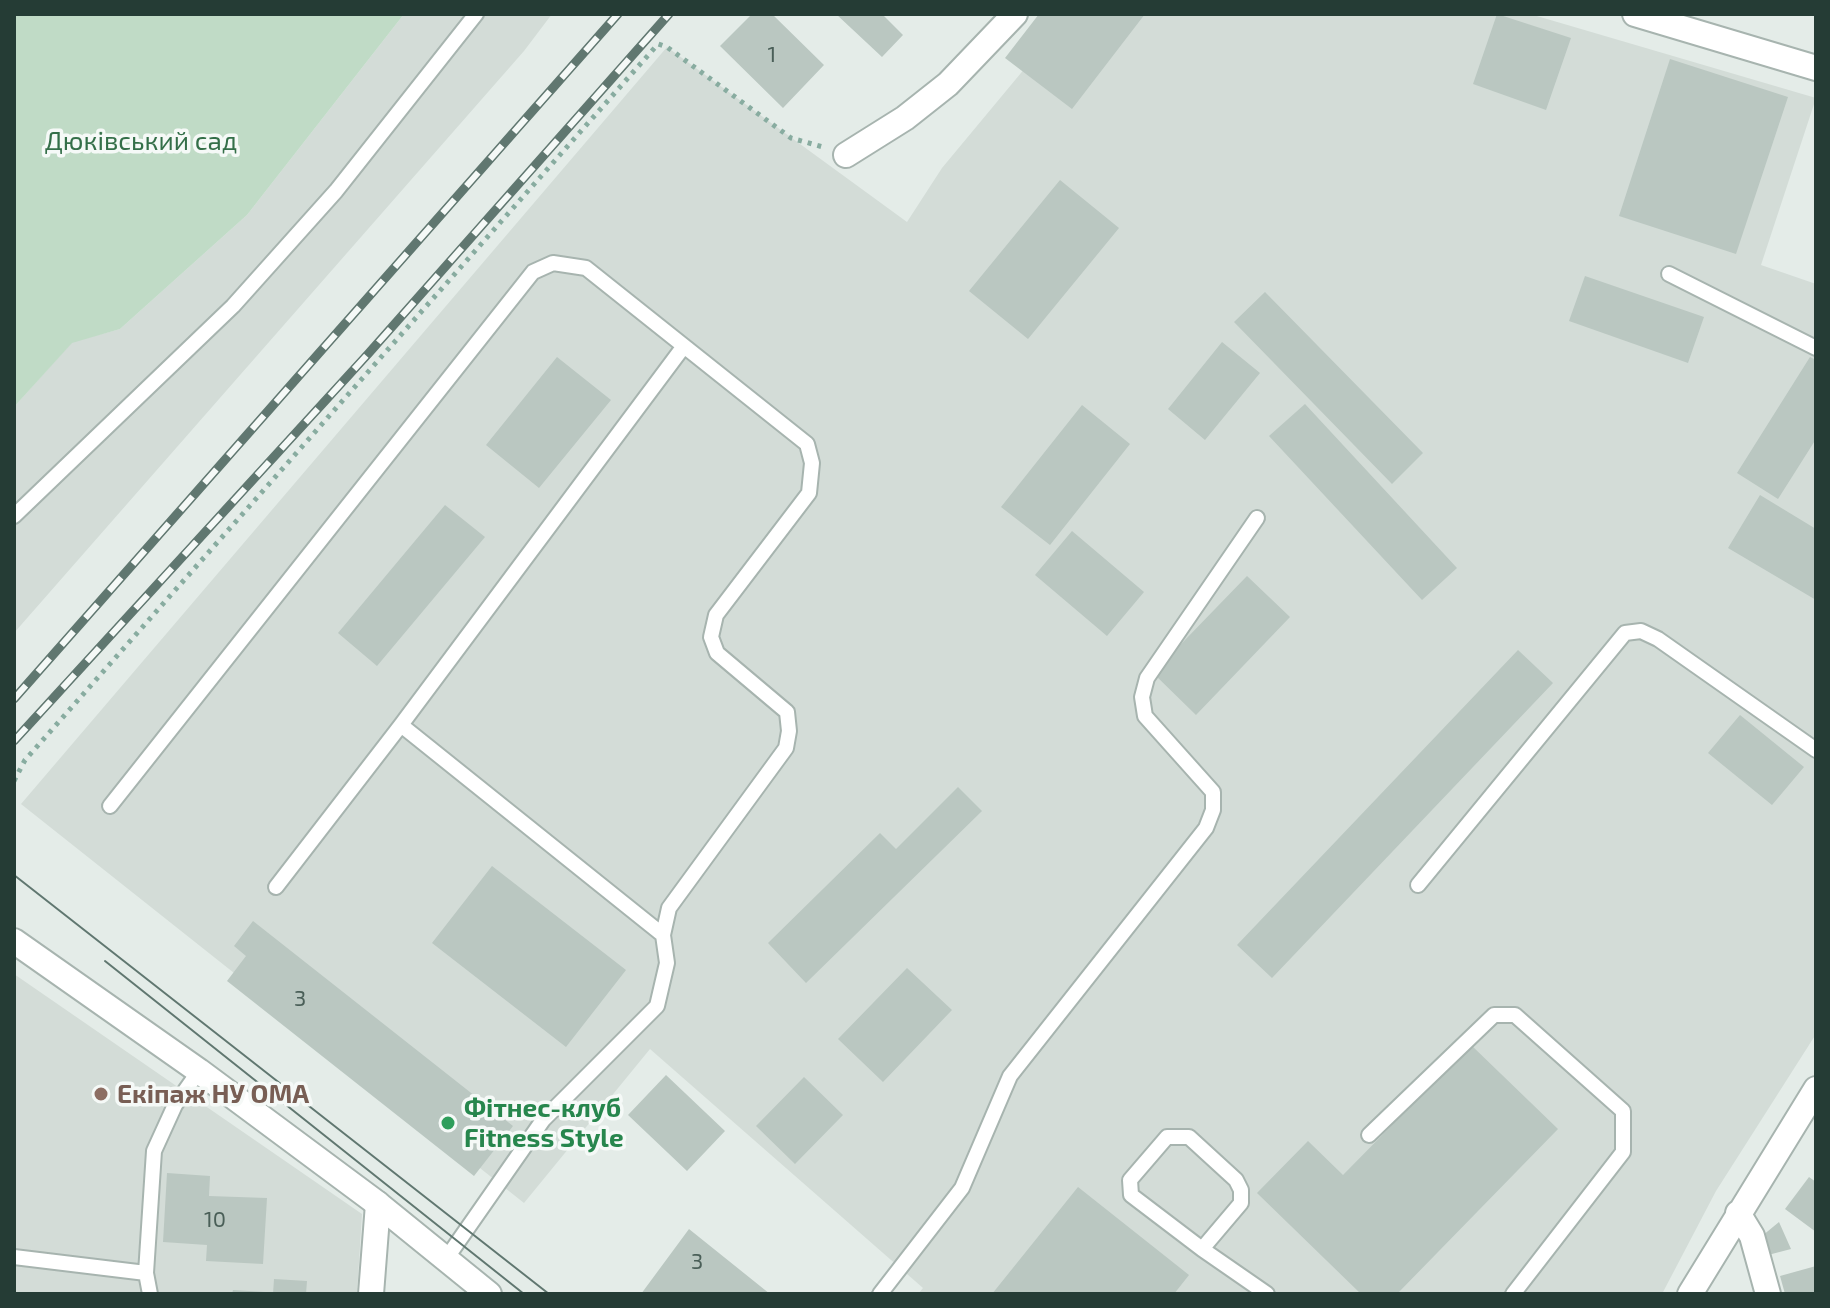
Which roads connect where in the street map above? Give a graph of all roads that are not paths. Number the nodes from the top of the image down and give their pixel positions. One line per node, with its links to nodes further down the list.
1 (476, 14): 9 (lane)
2 (1015, 14): 5 (street)
3 (1635, 14): 4 (street)
4 (1816, 68)
5 (846, 155)
6 (1669, 274): 8 (lane)
7 (684, 346): 11 (lane); 13 (lane); 16 (lane)
8 (1816, 348)
9 (14, 516)
10 (1257, 518): 31 (lane)
11 (401, 725): 15 (lane); 16 (lane)
12 (1816, 750): 14 (lane)
13 (110, 806)
14 (1418, 885)
15 (276, 887)
16 (663, 935): 25 (lane)
17 (14, 941): 18 (street)
18 (199, 1071): 21 (street); 26 (lane)
19 (1816, 1089): 22 (street)
20 (1369, 1135): 32 (lane)
21 (378, 1204): 25 (street); 29 (street)
22 (1738, 1213): 33 (street); 34 (street)
23 (1202, 1249): 23 (lane); 27 (lane)
24 (14, 1257): 26 (lane)
25 (446, 1259): 30 (street)
26 (146, 1273): 28 (lane)
27 (1256, 1291)
28 (150, 1294)
29 (371, 1294)
30 (489, 1294)
31 (880, 1294)
32 (1513, 1294)
33 (1690, 1294)
34 (1768, 1294)

